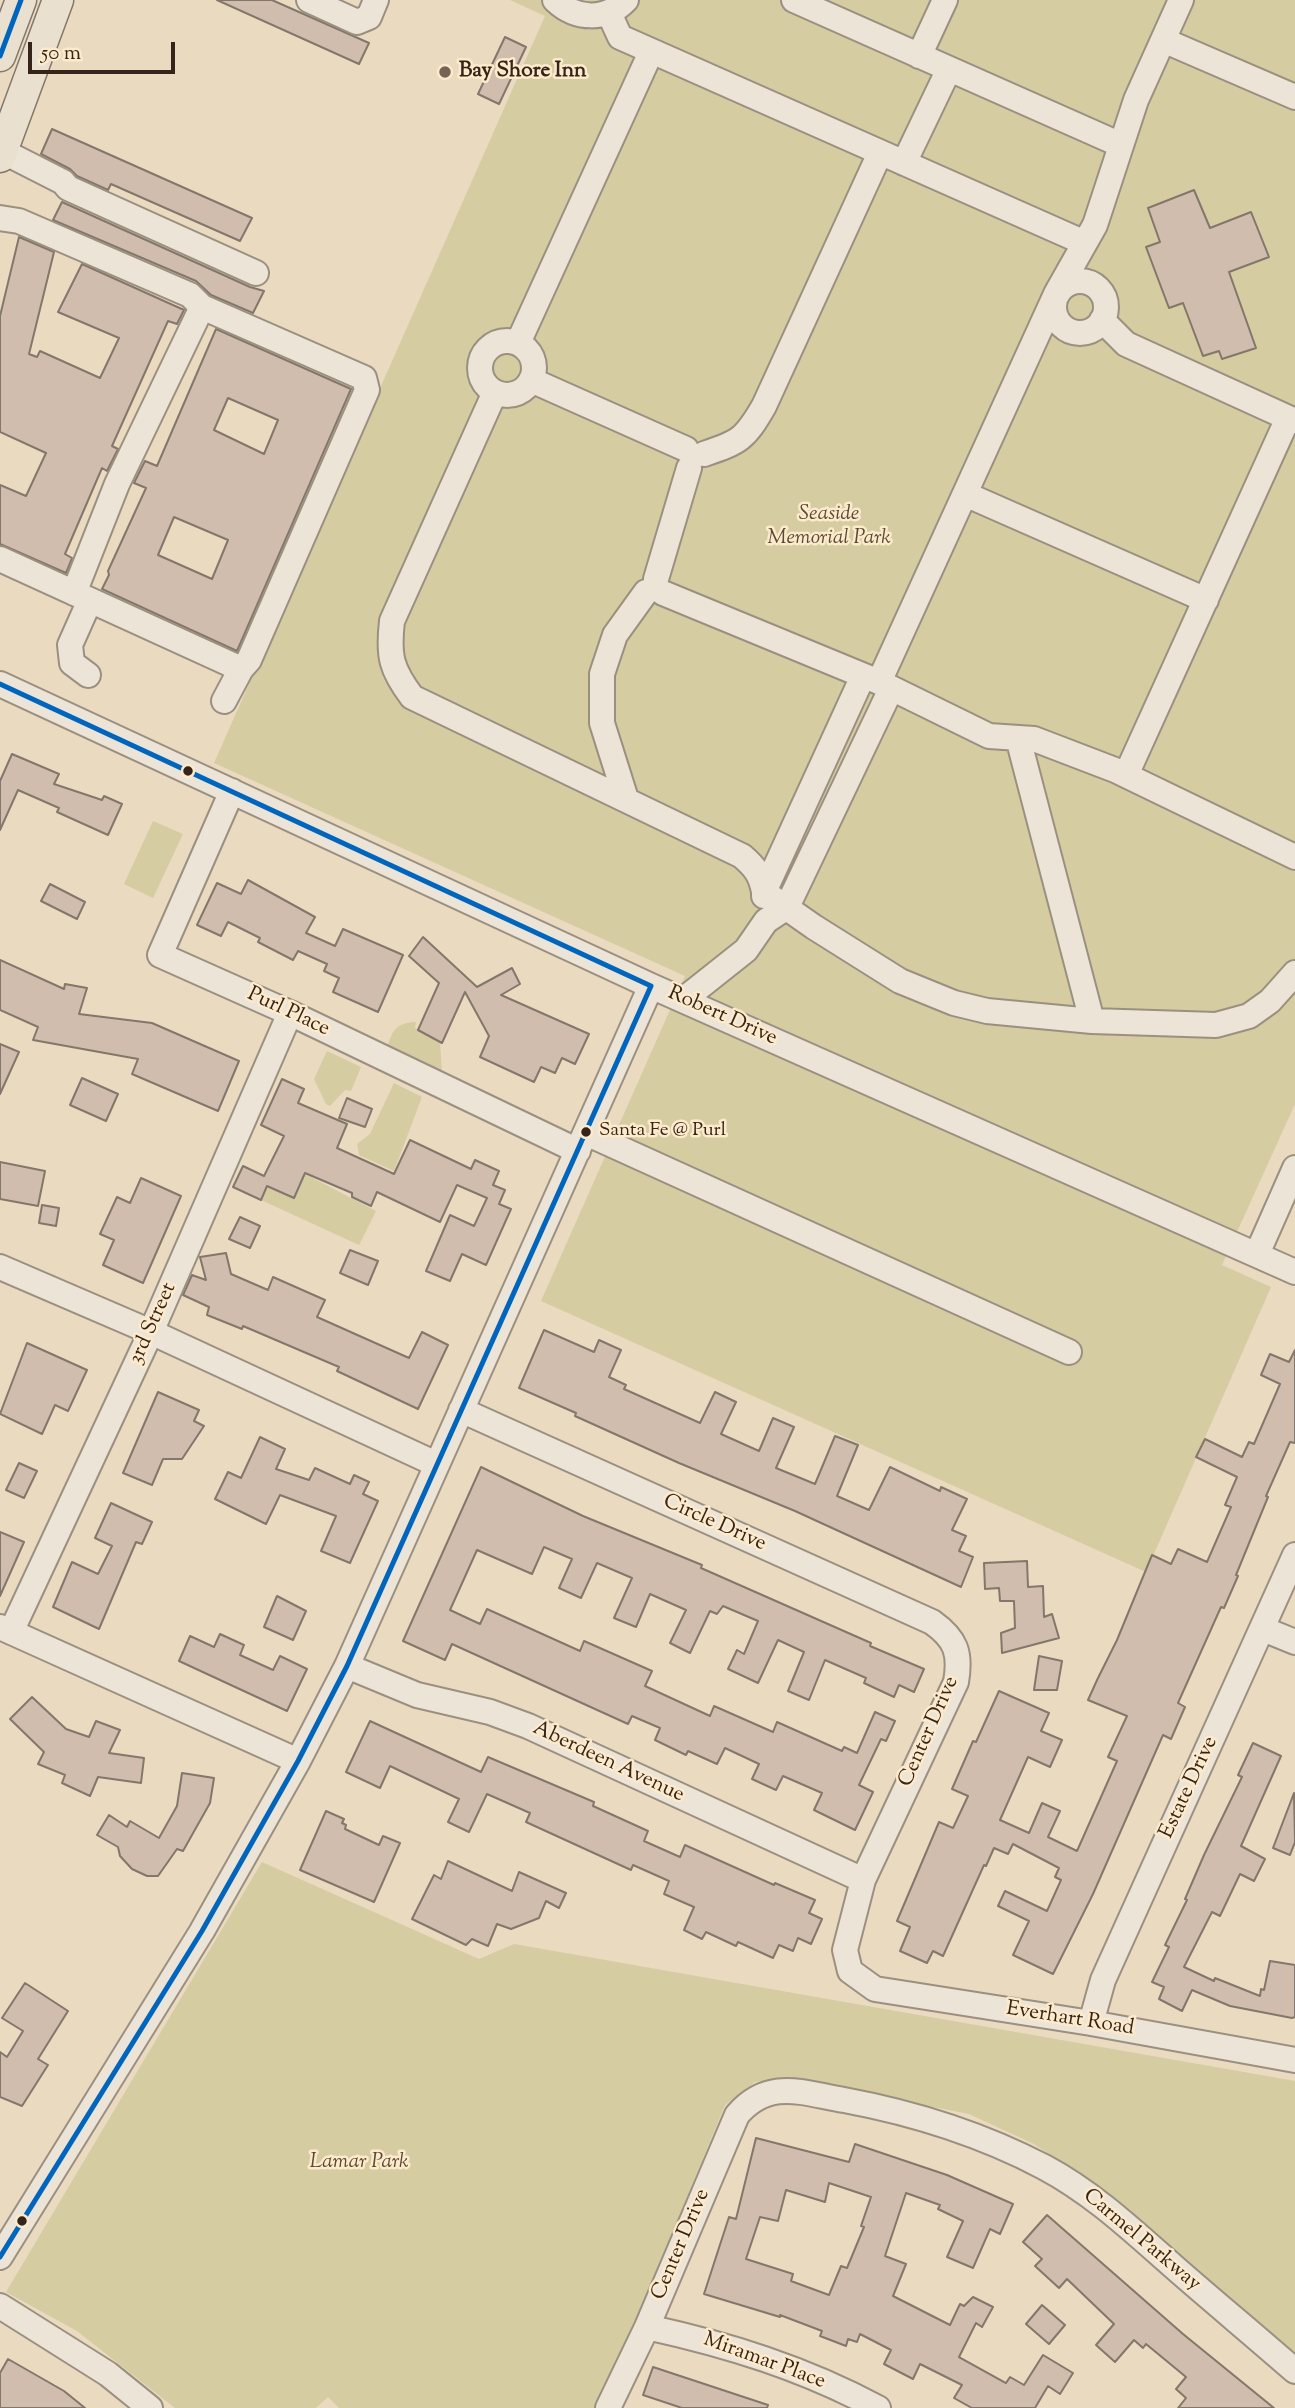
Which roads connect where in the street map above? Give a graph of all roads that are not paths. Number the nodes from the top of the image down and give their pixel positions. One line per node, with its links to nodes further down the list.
1 (58, 0): 10 (main road)
2 (309, 0): 3 (street)
3 (376, 0)
4 (555, 0): 9 (street)
5 (794, 0): 14 (street)
6 (945, 0): 14 (street)
7 (1181, 0): 11 (street)
8 (19, 6): 10 (main road); 13 (main road)
9 (617, 6): 12 (street)
10 (46, 32): 19 (main road)
11 (1163, 40): 16 (street); 17 (street)
12 (651, 52): 18 (street); 27 (street)
13 (0, 56)
14 (919, 56): 15 (street)
15 (949, 69): 17 (street); 20 (street)
16 (1295, 97)
17 (1121, 145): 22 (street)
18 (880, 153): 20 (street); 31 (street)
19 (0, 157): 23 (street)
20 (904, 163): 22 (street)
21 (0, 218): 25 (street)
22 (1085, 243): 24 (street)
23 (256, 273)
24 (1056, 294): 26 (street); 26 (street); 32 (street)
25 (202, 307): 35 (street); 37 (street)
26 (1102, 320): 30 (street)
27 (518, 343): 28 (street); 29 (street)
28 (531, 380): 29 (street); 31 (street)
29 (495, 392): 45 (street)
30 (1292, 419): 36 (street)
31 (693, 457): 34 (street)
32 (965, 494): 36 (street); 39 (street)
33 (0, 559): 35 (street)
34 (655, 588): 39 (street); 45 (street)
35 (82, 596): 37 (street); 38 (street)
36 (1206, 600): 43 (street)
37 (241, 669): 41 (street)
38 (88, 675)
39 (878, 682): 42 (street); 47 (street); 48 (street)
40 (0, 684): 44 (street, Robert Drive)
41 (224, 701)
42 (1018, 738): 43 (street); 54 (street)
43 (1126, 775): 46 (street)
44 (232, 791): 51 (street, Robert Drive); 53 (street, Purl Place)
45 (626, 799): 47 (street)
46 (1295, 857)
47 (764, 892): 48 (street); 49 (street)
48 (787, 907): 49 (street); 54 (street)
49 (766, 921): 52 (street)
50 (1295, 973): 54 (street)
51 (651, 986): 52 (street, Robert Drive); 55 (street)
52 (683, 1000): 57 (street, Robert Drive)
53 (290, 1013): 55 (street, Purl Place); 60 (street, 3rd Street)
54 (1092, 1021)
55 (582, 1142): 61 (street, Purl Place); 62 (street)
56 (1295, 1168): 57 (street)
57 (1257, 1254): 59 (street, Robert Drive)
58 (0, 1267): 60 (street)
59 (1295, 1272)
60 (151, 1332): 63 (street); 66 (street, 3rd Street)
61 (1069, 1352)
62 (461, 1410): 63 (street); 68 (street, Circle Drive)
63 (436, 1464): 69 (street)
64 (1295, 1555): 65 (street, Estate Drive)
65 (1263, 1629): 67 (street); 73 (street, Estate Drive)
66 (6, 1630): 70 (street)
67 (1295, 1642)
68 (957, 1650): 71 (street, Center Drive)
69 (348, 1666): 70 (street); 71 (street, Aberdeen Avenue)
70 (298, 1761): 76 (street)
71 (863, 1880): 72 (street, Center Drive)
72 (850, 1971): 73 (street, Everhart Road)
73 (1090, 2023): 74 (street, Everhart Road)
74 (1295, 2060)
75 (767, 2092): 78 (street, Center Drive); 79 (street, Carmel Parkway)
76 (1, 2253)
77 (0, 2306): 80 (street)
78 (647, 2327): 81 (street, Center Drive); 82 (street, Miramar Place)
79 (1295, 2371)
80 (150, 2408)
81 (608, 2408)
82 (877, 2408)

